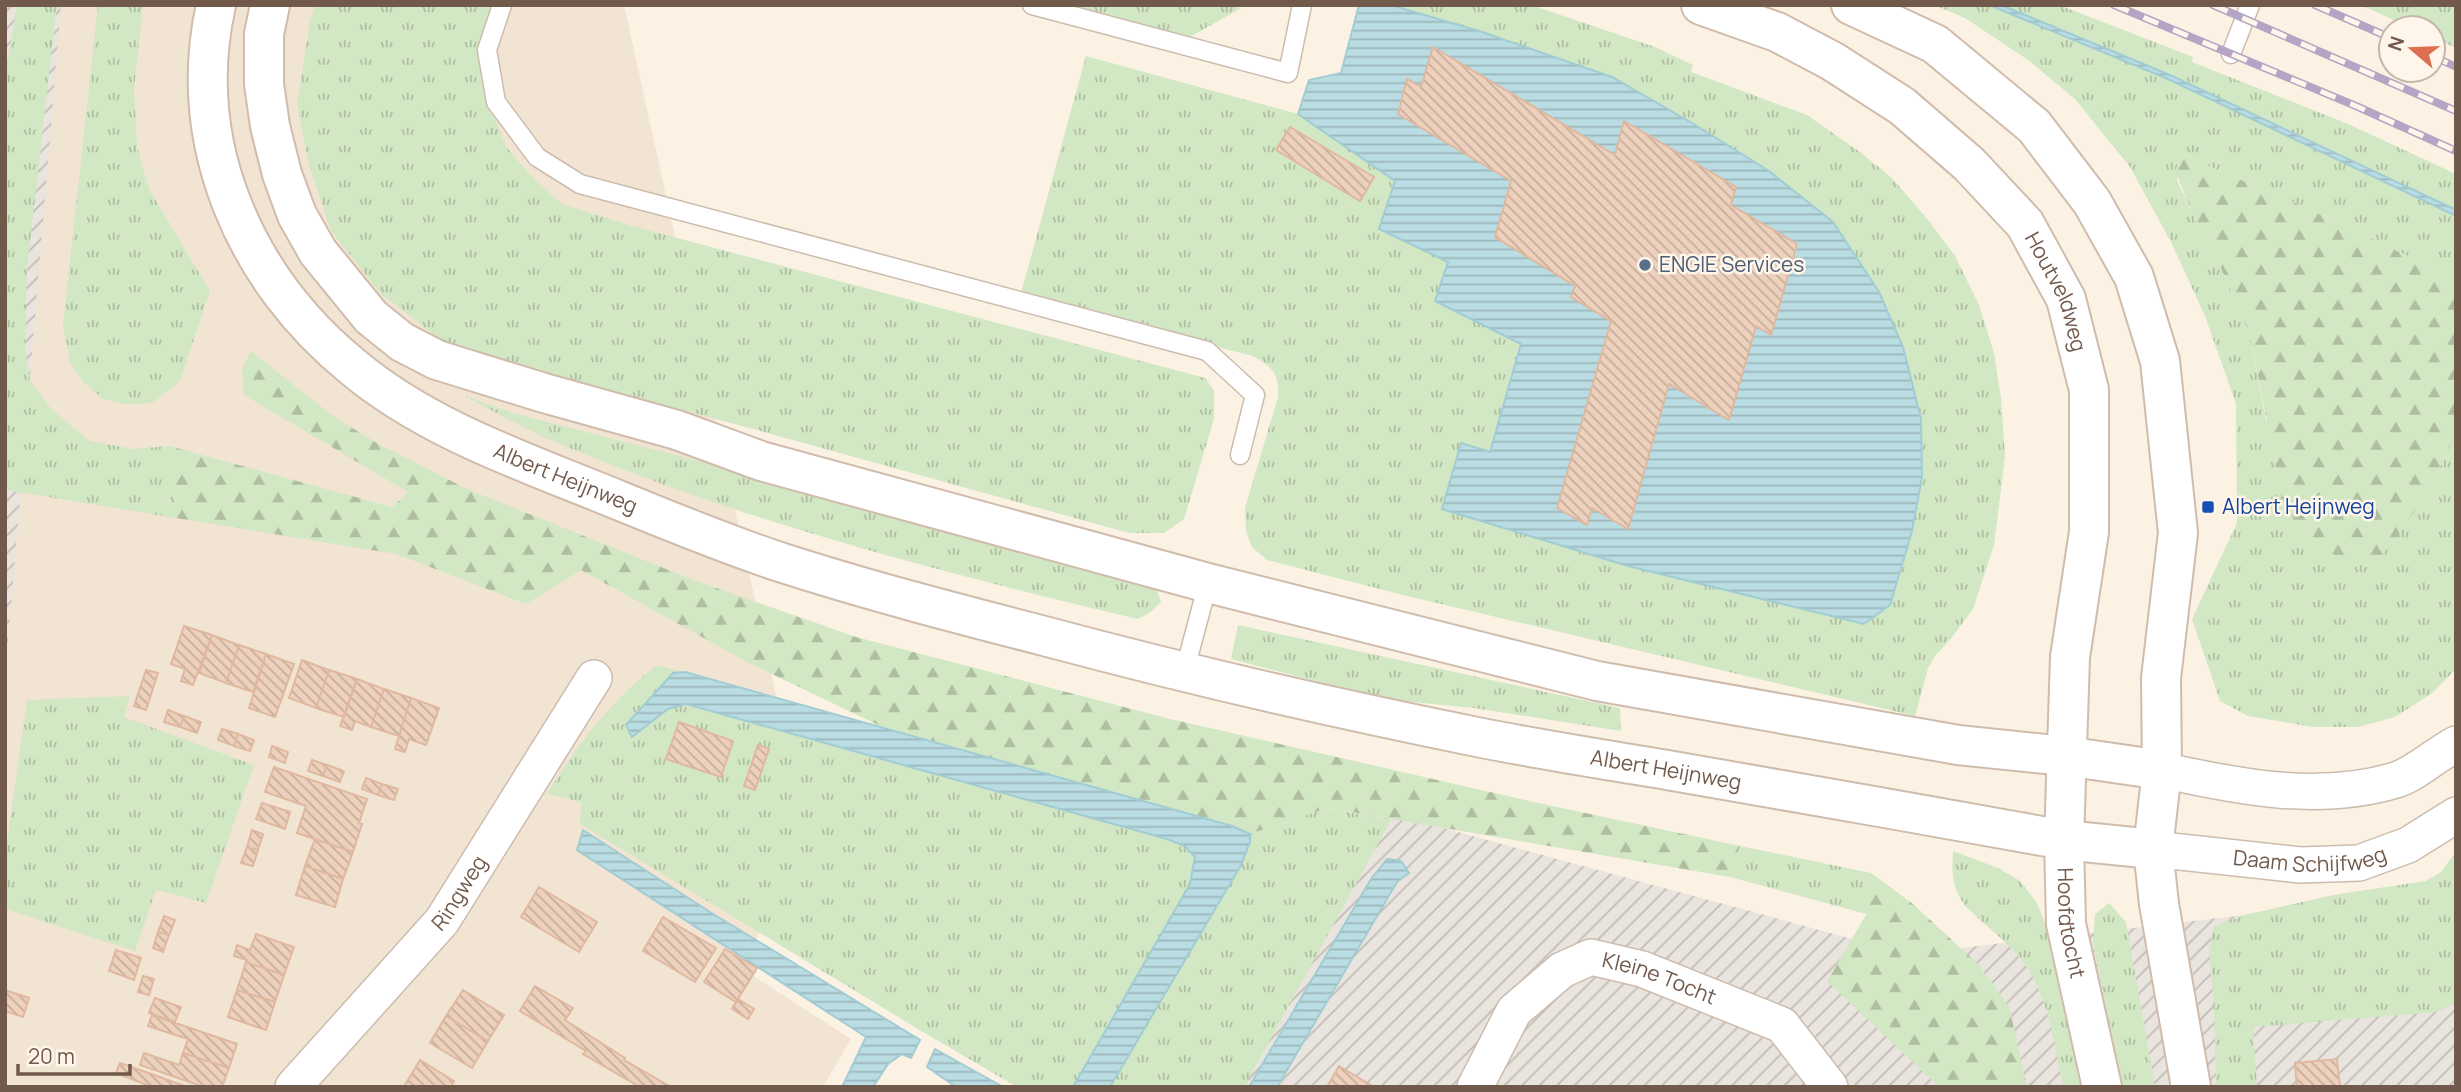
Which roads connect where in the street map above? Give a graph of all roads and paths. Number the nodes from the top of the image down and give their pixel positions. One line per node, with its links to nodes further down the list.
1 (216, 5): 12 (main road, Albert Heijnweg)
2 (270, 5): 11 (main road)
3 (502, 5): 10 (lane)
4 (1032, 5): 5 (lane)
5 (1302, 5)
6 (1701, 5): 15 (main road, Houtveldweg)
7 (1851, 5): 16 (main road)
8 (2250, 5): 9 (lane)
9 (2231, 54)
10 (1240, 455)
11 (1208, 583): 12 (lane); 15 (main road)
12 (1184, 673): 18 (main road, Albert Heijnweg)
13 (594, 678): 20 (street, Ringweg)
14 (2456, 744): 16 (street)
15 (2066, 756): 16 (main road); 18 (main road, Hoofdtocht)
16 (2162, 770): 19 (main road)
17 (2456, 815): 19 (street, Daam Schijfweg)
18 (2064, 840): 19 (main road, Albert Heijnweg); 23 (main road, Hoofdtocht)
19 (2153, 849): 24 (main road)
20 (293, 1087)
21 (1475, 1087): 22 (street, Kleine Tocht)
22 (1830, 1087)
23 (2102, 1087)
24 (2191, 1087)

